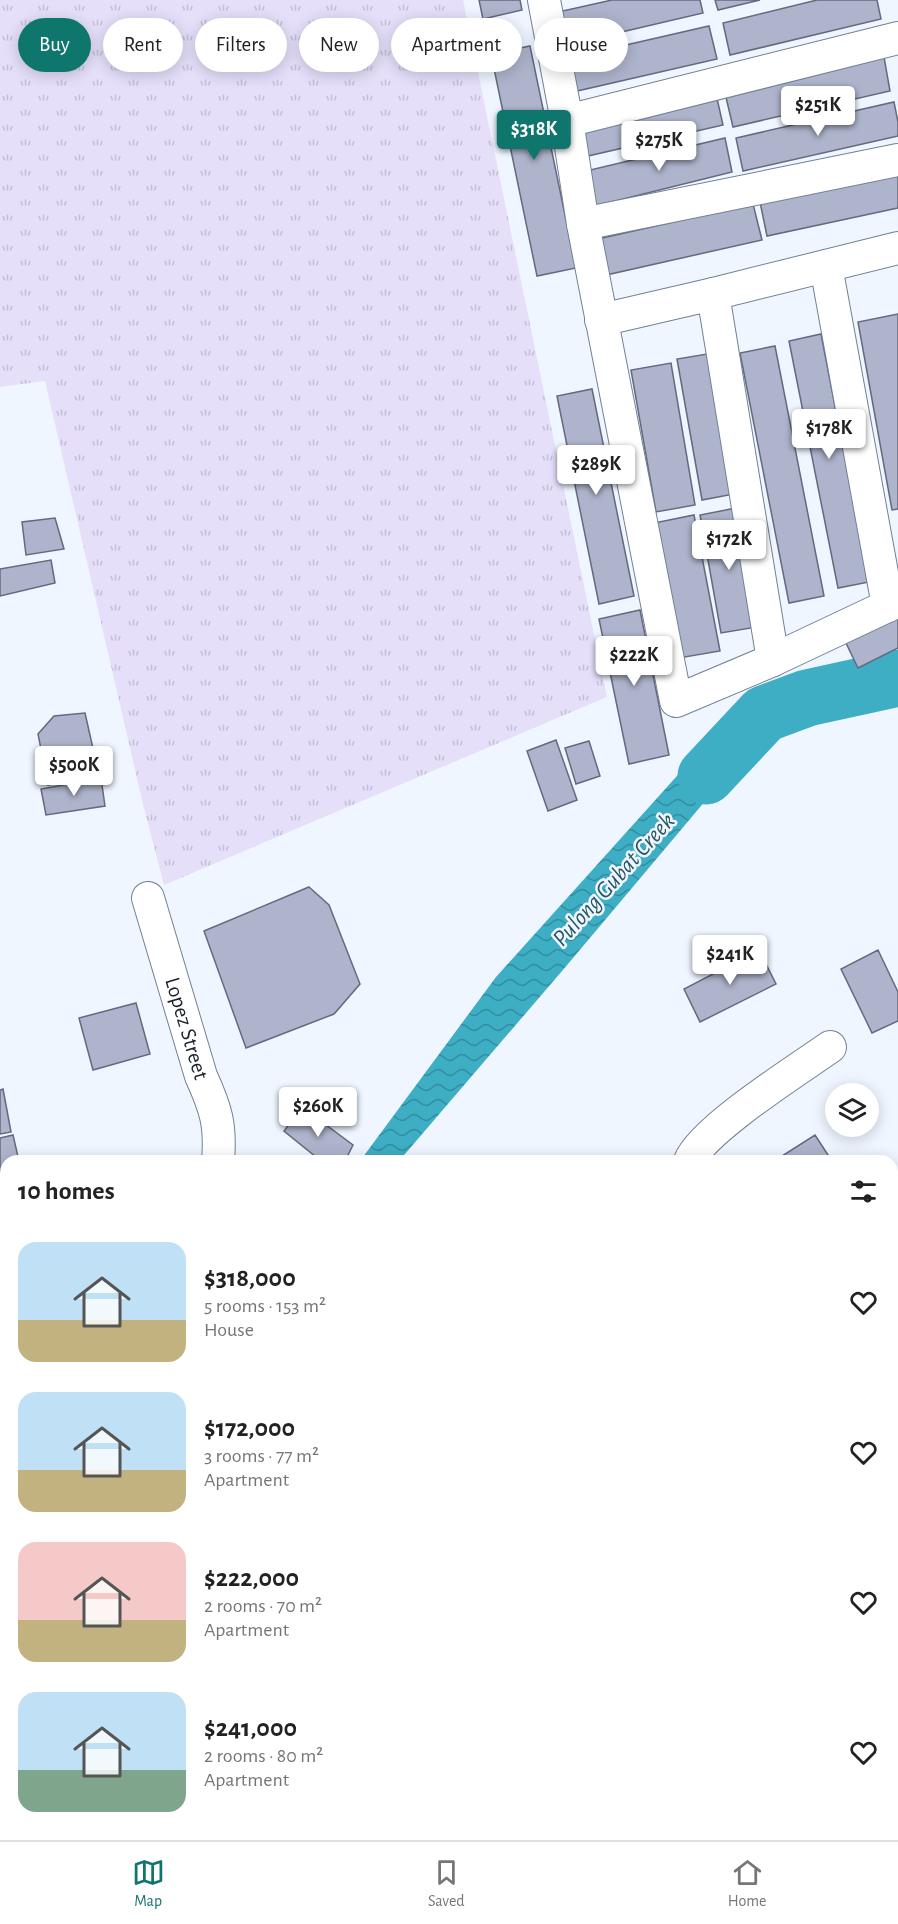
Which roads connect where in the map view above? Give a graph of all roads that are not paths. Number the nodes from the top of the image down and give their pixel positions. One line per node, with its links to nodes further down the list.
1 (553, 2): 3 (street)
2 (898, 38): 3 (street)
3 (567, 121): 5 (street)
4 (898, 160): 5 (street)
5 (583, 224): 9 (street)
6 (898, 248): 7 (street)
7 (825, 266): 8 (street); 10 (street)
8 (713, 294): 9 (street); 11 (street)
9 (601, 320): 11 (street)
10 (893, 603): 11 (street)
11 (773, 660)
12 (148, 898): 14 (street, Lopez Street)
13 (830, 1047): 15 (street)
14 (218, 1155)
15 (692, 1155)

